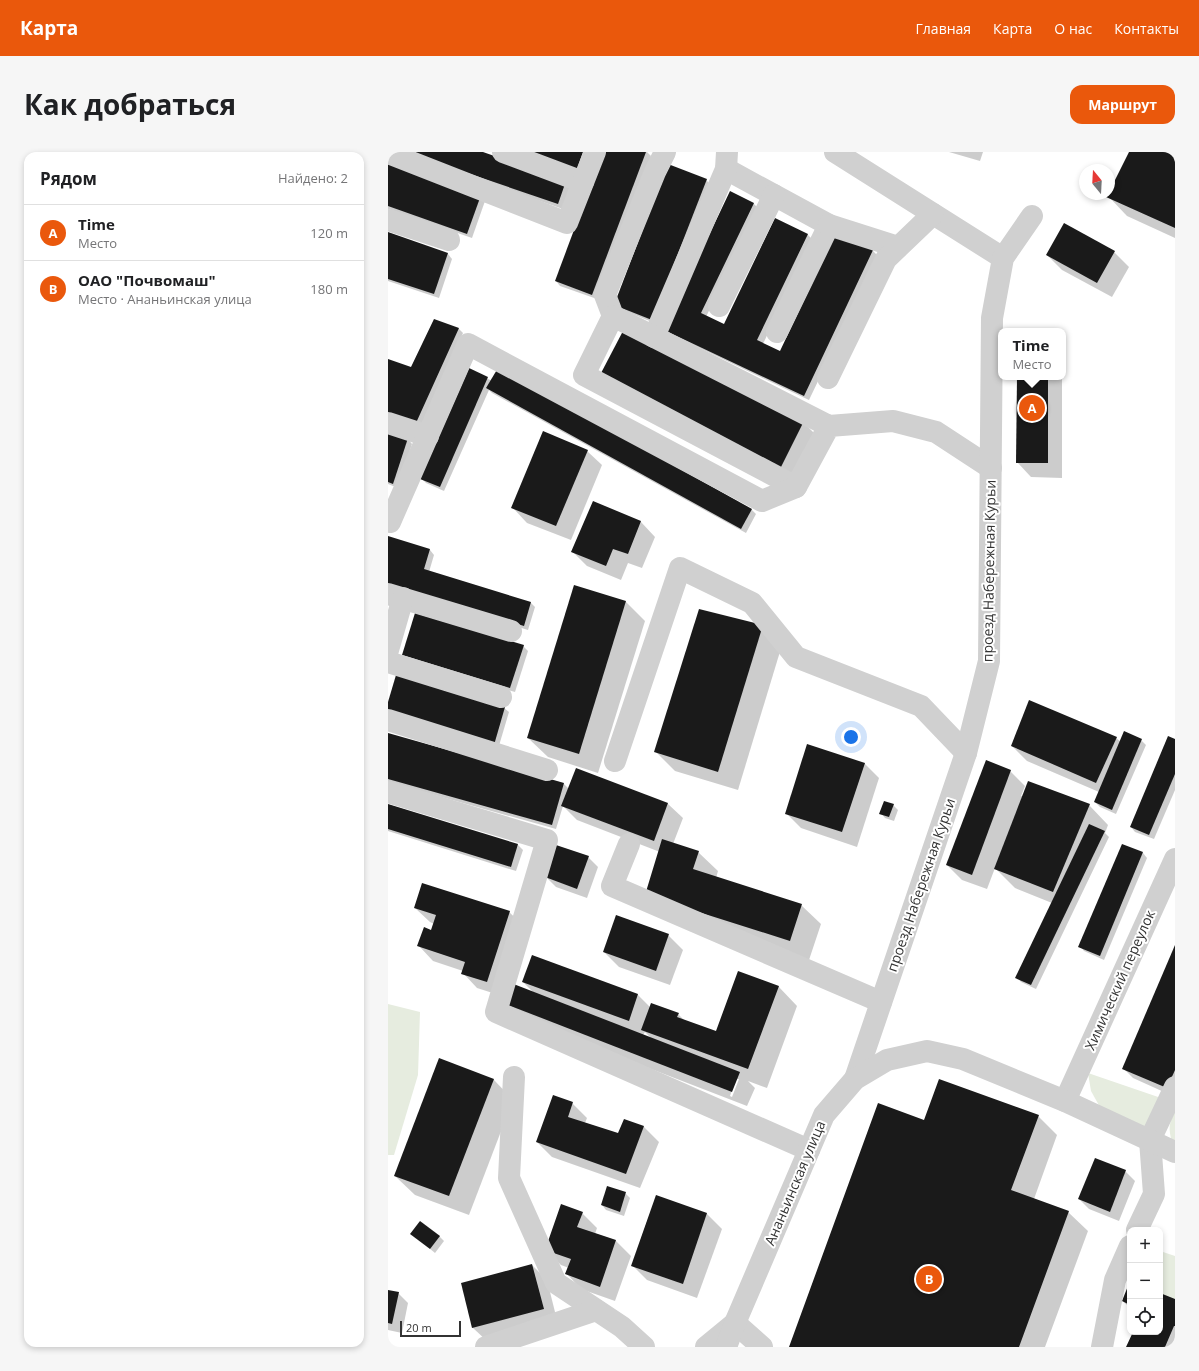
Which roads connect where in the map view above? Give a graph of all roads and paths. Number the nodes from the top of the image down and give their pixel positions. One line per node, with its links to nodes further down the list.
1 (503, 152): 7 (street)
2 (595, 152): 7 (street)
3 (665, 152): 17 (street)
4 (835, 152): 9 (street)
5 (388, 154): 7 (street)
6 (726, 160): 8 (street); 19 (street)
7 (583, 182)
8 (774, 195): 12 (street); 16 (street)
9 (933, 214): 14 (street); 15 (street)
10 (1032, 216): 15 (street, проезд Набережная Курьи)
11 (388, 220): 13 (street)
12 (829, 225): 14 (street); 18 (street)
13 (449, 240)
14 (898, 247): 20 (street)
15 (1003, 258): 24 (street, проезд Набережная Курьи)
16 (720, 306)
17 (613, 316): 19 (street); 25 (street)
18 (778, 332)
19 (654, 337): 22 (street)
20 (828, 378)
21 (388, 423): 23 (street)
22 (829, 426): 24 (street); 25 (street)
23 (428, 436): 25 (street); 26 (street)
24 (990, 468): 33 (street, проезд Набережная Курьи)
25 (796, 487)
26 (388, 521)
27 (396, 596): 28 (street); 29 (street)
28 (511, 631)
29 (388, 650)
30 (388, 662): 31 (street)
31 (501, 697)
32 (388, 720): 35 (street)
33 (966, 753): 34 (street); 39 (street, проезд Набережная Курьи)
34 (615, 761)
35 (547, 770)
36 (388, 792): 45 (street)
37 (628, 844): 39 (street)
38 (1175, 859): 43 (street, Химический переулок)
39 (882, 1002): 41 (street, проезд Набережная Курьи)
40 (514, 1077): 49 (street)
41 (855, 1079): 43 (street, Ананьинская улица); 45 (street, Ананьинская улица)
42 (1175, 1086): 44 (street)
43 (1065, 1101): 44 (street, Ананьинская улица)
44 (1150, 1140): 46 (street, Ананьинская улица); 47 (street)
45 (809, 1150): 50 (street, Ананьинская улица)
46 (1175, 1152)
47 (1138, 1227)
48 (1127, 1252): 56 (street)
49 (596, 1310): 51 (street); 52 (street)
50 (735, 1323): 53 (street); 54 (street, Ананьинская улица); 55 (street)
51 (486, 1347)
52 (644, 1347)
53 (706, 1347)
54 (726, 1347)
55 (762, 1347)
56 (1102, 1347)

